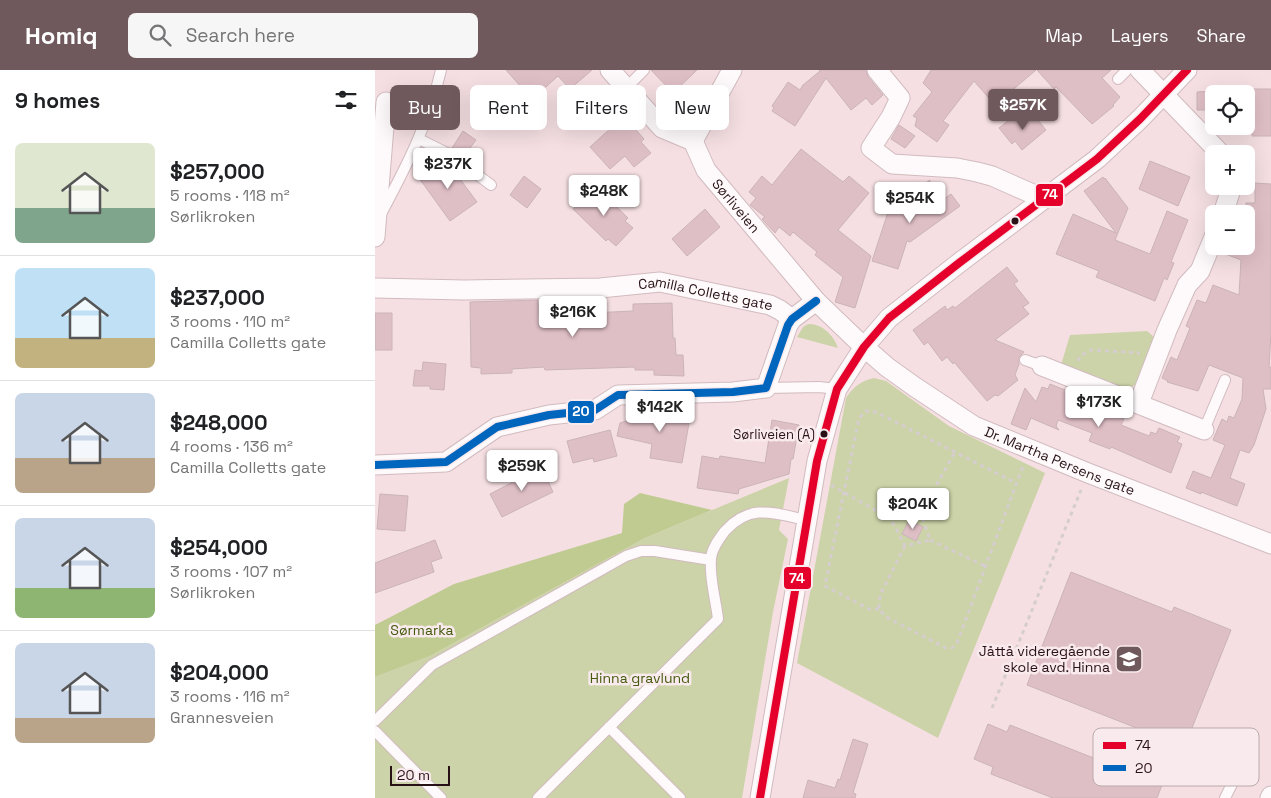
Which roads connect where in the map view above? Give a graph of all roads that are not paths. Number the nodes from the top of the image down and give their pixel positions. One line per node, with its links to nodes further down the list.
1 (441, 70): 10 (lane)
2 (610, 70): 11 (street)
3 (644, 70): 12 (lane)
4 (732, 70): 19 (street)
5 (877, 70): 22 (street)
6 (1127, 70): 9 (lane)
7 (1140, 70): 13 (street)
8 (1187, 70): 13 (street)
9 (1119, 79)
10 (437, 85)
11 (623, 85)
12 (629, 85)
13 (1164, 95): 20 (street); 22 (street)
14 (386, 102): 15 (lane); 23 (street)
15 (390, 103)
16 (646, 110): 19 (street)
17 (423, 130): 18 (lane)
18 (419, 140): 21 (lane); 23 (lane)
19 (693, 141): 27 (street, Sørliveien)
20 (1212, 145)
21 (491, 186)
22 (1044, 199): 29 (street)
23 (376, 211): 24 (street)
24 (375, 237)
25 (1207, 255): 34 (street)
26 (375, 288): 28 (street, Camilla Colletts gate)
27 (816, 301): 28 (street); 29 (street, Sørliveien)
28 (791, 319): 32 (street)
29 (864, 347): 33 (street); 38 (street, Dr. Martha Persens gate)
30 (1033, 363): 34 (street)
31 (1225, 380): 35 (lane)
32 (765, 388): 33 (lane); 36 (street)
33 (837, 388): 37 (street)
34 (1139, 403): 35 (street)
35 (1204, 430)
36 (375, 465)
37 (806, 520): 39 (lane); 47 (street)
38 (1271, 544)
39 (711, 560): 40 (lane); 41 (lane)
40 (375, 720)
41 (609, 727): 45 (lane); 46 (lane)
42 (375, 731): 44 (lane)
43 (1231, 786): 48 (lane)
44 (441, 798)
45 (538, 798)
46 (681, 798)
47 (760, 798)
48 (1225, 798)

